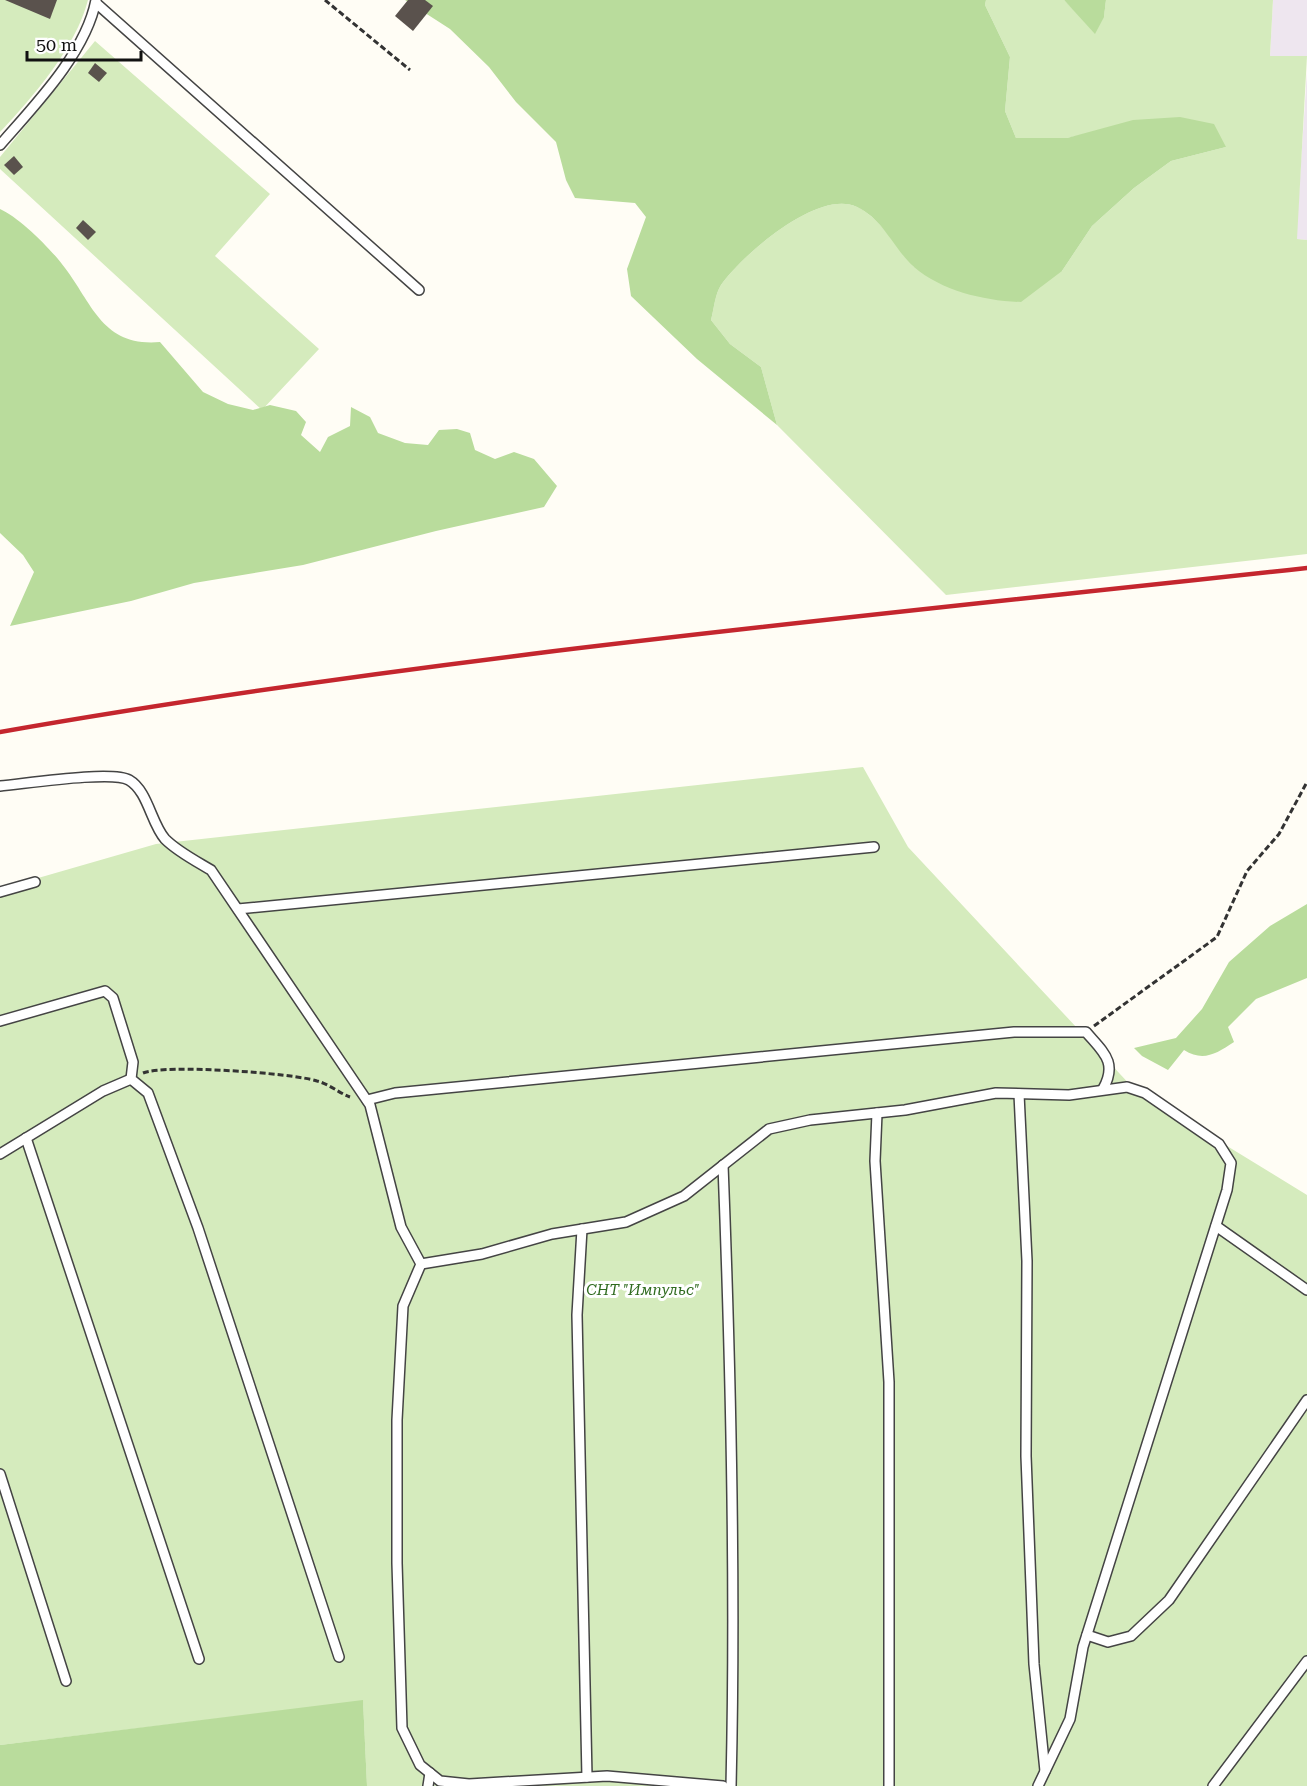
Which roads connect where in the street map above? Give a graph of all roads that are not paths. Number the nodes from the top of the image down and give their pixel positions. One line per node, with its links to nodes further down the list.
1 (96, 2): 2 (lane); 3 (lane)
2 (0, 145)
3 (419, 290)
4 (0, 786): 8 (lane)
5 (874, 847): 8 (lane)
6 (35, 882): 7 (lane)
7 (0, 892)
8 (238, 909): 13 (lane)
9 (0, 1021): 10 (lane)
10 (131, 1079): 15 (lane); 25 (lane)
11 (1103, 1089): 12 (lane); 13 (lane); 18 (lane)
12 (1019, 1094): 14 (lane); 29 (lane)
13 (367, 1100): 20 (lane)
14 (876, 1113): 17 (lane); 36 (lane)
15 (26, 1138): 16 (lane); 26 (lane)
16 (0, 1154)
17 (723, 1165): 19 (lane); 35 (lane)
18 (1216, 1226): 21 (lane); 24 (lane)
19 (582, 1229): 20 (lane); 31 (lane)
20 (421, 1264): 30 (lane)
21 (1307, 1290)
22 (1307, 1400): 24 (lane)
23 (0, 1474): 28 (lane)
24 (1087, 1635): 29 (lane)
25 (339, 1657)
26 (199, 1659)
27 (1307, 1662): 38 (lane)
28 (66, 1681)
29 (1045, 1771): 37 (lane)
30 (430, 1773): 31 (lane); 33 (lane)
31 (587, 1777): 32 (lane)
32 (676, 1784): 34 (lane)
33 (428, 1786)
34 (723, 1786)
35 (731, 1786)
36 (889, 1786)
37 (1038, 1786)
38 (1213, 1786)

